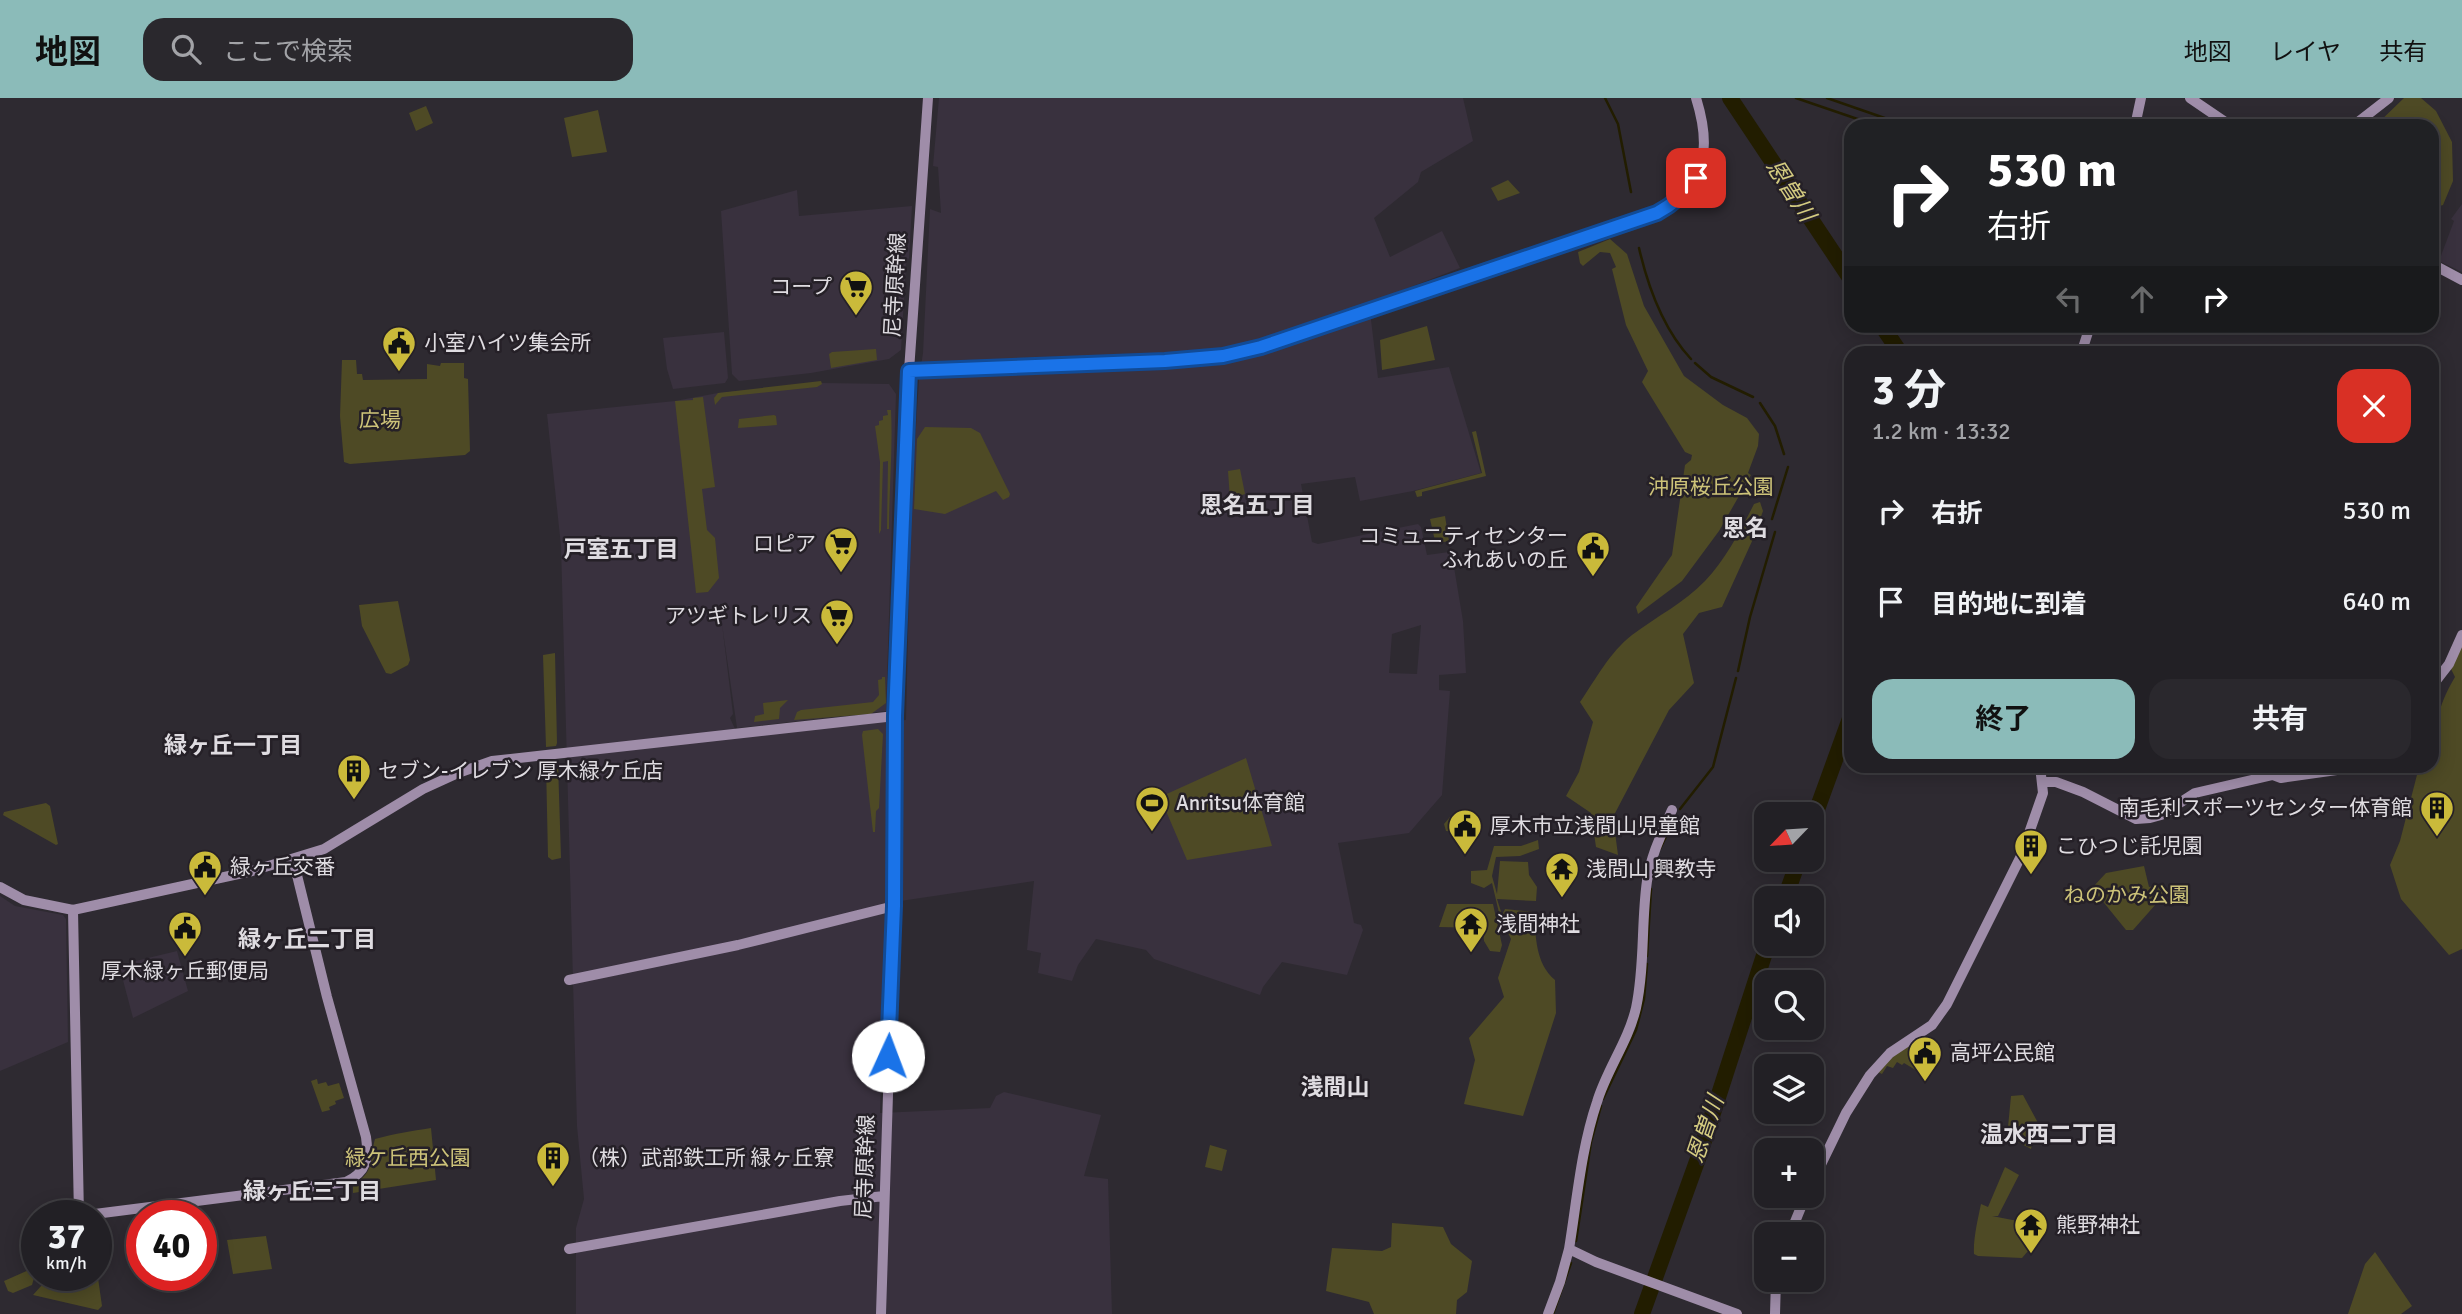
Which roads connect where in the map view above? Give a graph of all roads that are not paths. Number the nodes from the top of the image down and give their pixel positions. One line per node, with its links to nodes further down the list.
1 (928, 98): 11 (street, 尼寺原幹線)
2 (1696, 98): 11 (street)
3 (2141, 98): 6 (street)
4 (2190, 98): 7 (street)
5 (2389, 98): 8 (street)
6 (2136, 119)
7 (2221, 119)
8 (2362, 119)
9 (2439, 268): 10 (street)
10 (2462, 280)
11 (909, 371): 14 (street, 尼寺原幹線)
12 (2462, 635): 13 (street)
13 (2439, 677)
14 (895, 716): 21 (street); 23 (street, 尼寺原幹線)
15 (2041, 773): 19 (street)
16 (2276, 773): 18 (street)
17 (2316, 773): 18 (street)
18 (2273, 775): 19 (street)
19 (2043, 782): 26 (street)
20 (1672, 810): 29 (street)
21 (293, 859): 24 (street); 24 (street)
22 (0, 887): 24 (street)
23 (894, 906): 25 (street); 27 (street, 尼寺原幹線)
24 (73, 910)
25 (569, 980)
26 (1824, 1158)
27 (884, 1196): 28 (street); 31 (street, 尼寺原幹線)
28 (569, 1249)
29 (1569, 1249): 32 (street); 33 (street)
30 (1776, 1292): 34 (street)
31 (881, 1314)
32 (1548, 1314)
33 (1737, 1314)
34 (1775, 1314)

